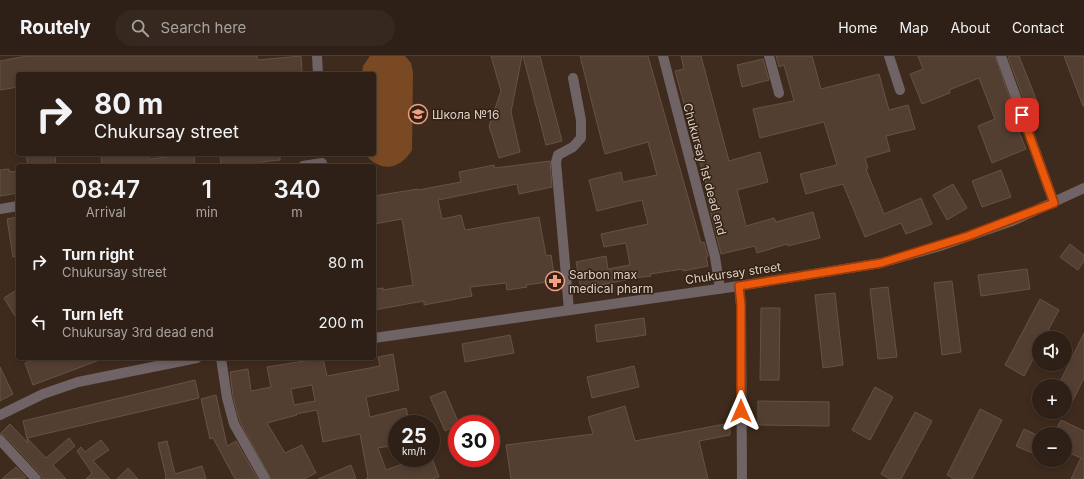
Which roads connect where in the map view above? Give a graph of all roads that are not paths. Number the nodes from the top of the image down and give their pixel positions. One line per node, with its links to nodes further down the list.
1 (317, 56): 6 (street)
2 (663, 56): 17 (street, Chukursay 1st dead end)
3 (769, 56): 9 (street)
4 (889, 56): 8 (street)
5 (1001, 56): 13 (street)
6 (318, 72)
7 (573, 78): 18 (street)
8 (900, 90)
9 (779, 93)
10 (322, 161): 11 (street)
11 (311, 164)
12 (1084, 188): 13 (street, Chukursay street)
13 (1054, 203): 16 (street, Chukursay street)
14 (16, 206): 15 (street)
15 (0, 209)
16 (739, 286): 17 (street, Chukursay street); 26 (street)
17 (720, 288): 18 (street, Chukursay street)
18 (569, 310): 19 (street, Chukursay street)
19 (376, 338)
20 (187, 360): 22 (street)
21 (221, 360): 25 (street)
22 (0, 415)
23 (0, 440): 24 (street)
24 (36, 479)
25 (265, 479)
26 (742, 479)

